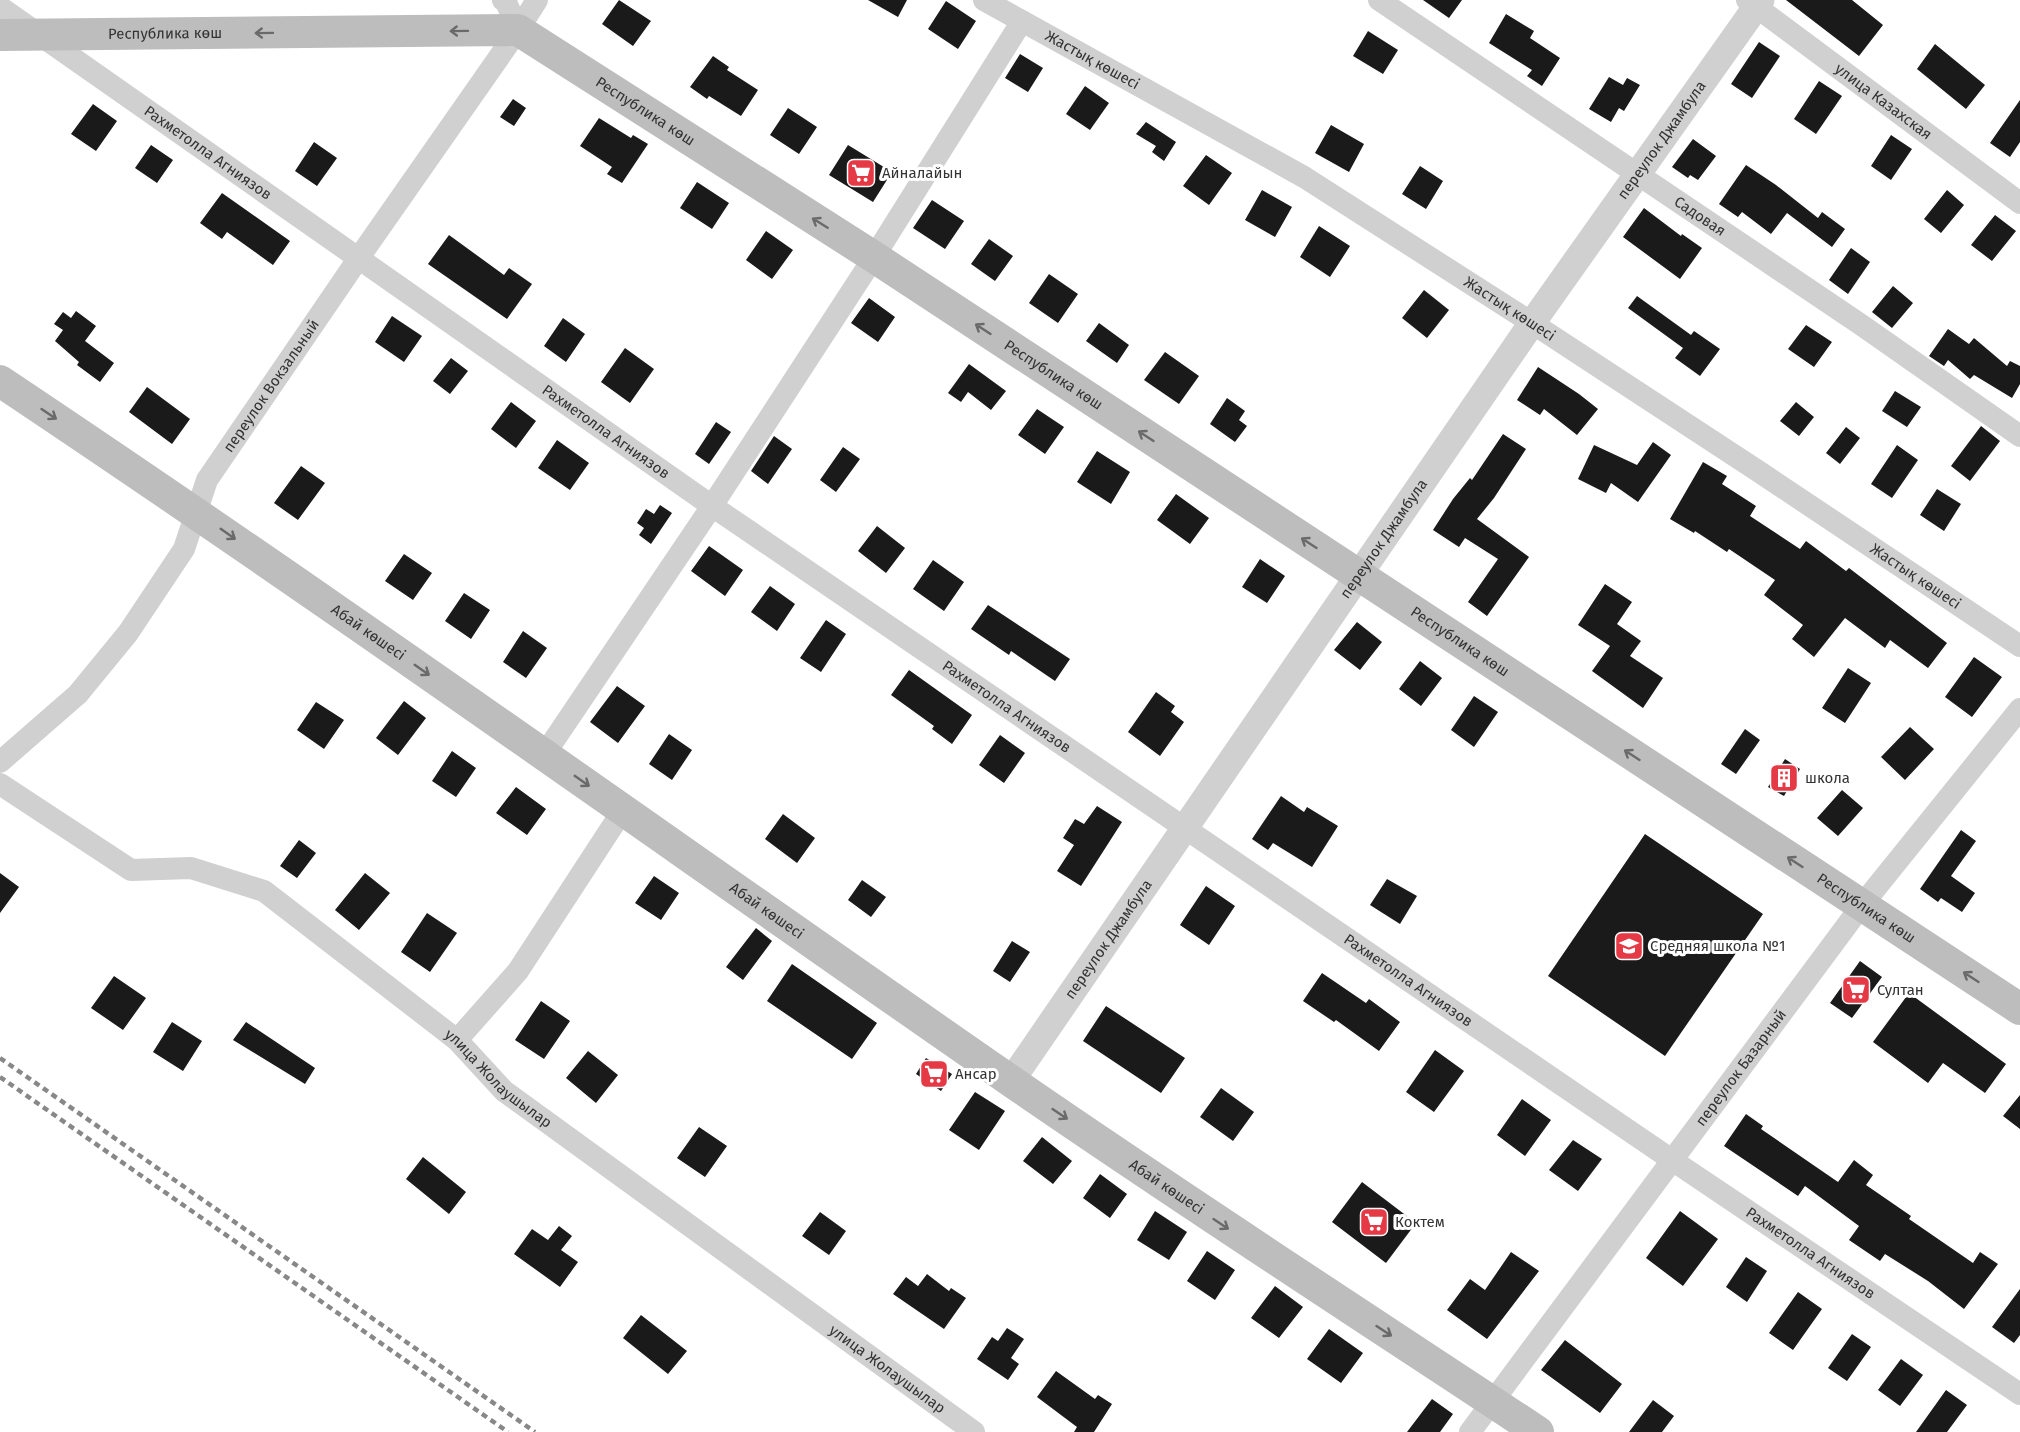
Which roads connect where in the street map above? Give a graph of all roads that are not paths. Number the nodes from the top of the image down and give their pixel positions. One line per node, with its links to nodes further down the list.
1 (503, 0): 8 (street)
2 (537, 0): 8 (street, переулок Вокзальный)
3 (984, 0): 7 (street, Жастық көшесі)
4 (1379, 0): 11 (street, Садовая)
5 (1755, 3): 11 (street, переулок Джамбула); 12 (street, улица Казахская)
6 (0, 7): 10 (street, Рахметолла Агниязов)
7 (1022, 21): 13 (street); 15 (street, Жастық көшесі)
8 (518, 30): 10 (main road, Республика көш, one-way to 10); 13 (main road, Республика көш, one-way to 8); 14 (street, переулок Вокзальный)
9 (0, 35): 10 (main road, Республика көш)
10 (43, 36): 14 (street, Рахметолла Агниязов)
11 (1637, 174): 15 (street, переулок Джамбула); 17 (street, Садовая)
12 (2020, 203)
13 (874, 257): 18 (street); 20 (main road, Республика көш, one-way to 13)
14 (357, 259): 18 (street, Рахметолла Агниязов); 19 (street, переулок Вокзальный)
15 (1532, 323): 20 (street, переулок Джамбула); 21 (street, Жастық көшесі)
16 (0, 381): 19 (main road, Абай көшесі, one-way to 19)
17 (2020, 436)
18 (712, 506): 23 (street); 27 (street, Рахметолла Агниязов)
19 (198, 513): 23 (main road, Абай көшесі, one-way to 23); 24 (street, переулок Вокзальный)
20 (1358, 575): 27 (street, переулок Джамбула); 28 (main road, Республика көш, one-way to 20)
21 (2020, 646)
22 (2020, 709): 28 (street, переулок Базарный)
23 (544, 755): 26 (main road, Абай көшесі, one-way to 26)
24 (0, 762)
25 (0, 784): 30 (street, улица Жолаушылар)
26 (623, 810): 30 (street); 31 (main road, Абай көшесі)
27 (1186, 827): 31 (street, переулок Джамбула); 32 (street, Рахметолла Агниязов)
28 (1862, 905): 29 (main road, Республика көш, one-way to 28); 32 (street, переулок Базарный)
29 (2020, 1009)
30 (457, 1040): 35 (street, улица Жолаушылар)
31 (1011, 1081): 34 (main road, Абай көшесі, one-way to 34)
32 (1672, 1160): 33 (street, Рахметолла Агниязов); 34 (street, переулок Базарный)
33 (2020, 1394)
34 (1492, 1401): 36 (street, переулок Базарный); 37 (main road, Абай көшесі)
35 (974, 1432)
36 (1470, 1432)
37 (1538, 1432)

